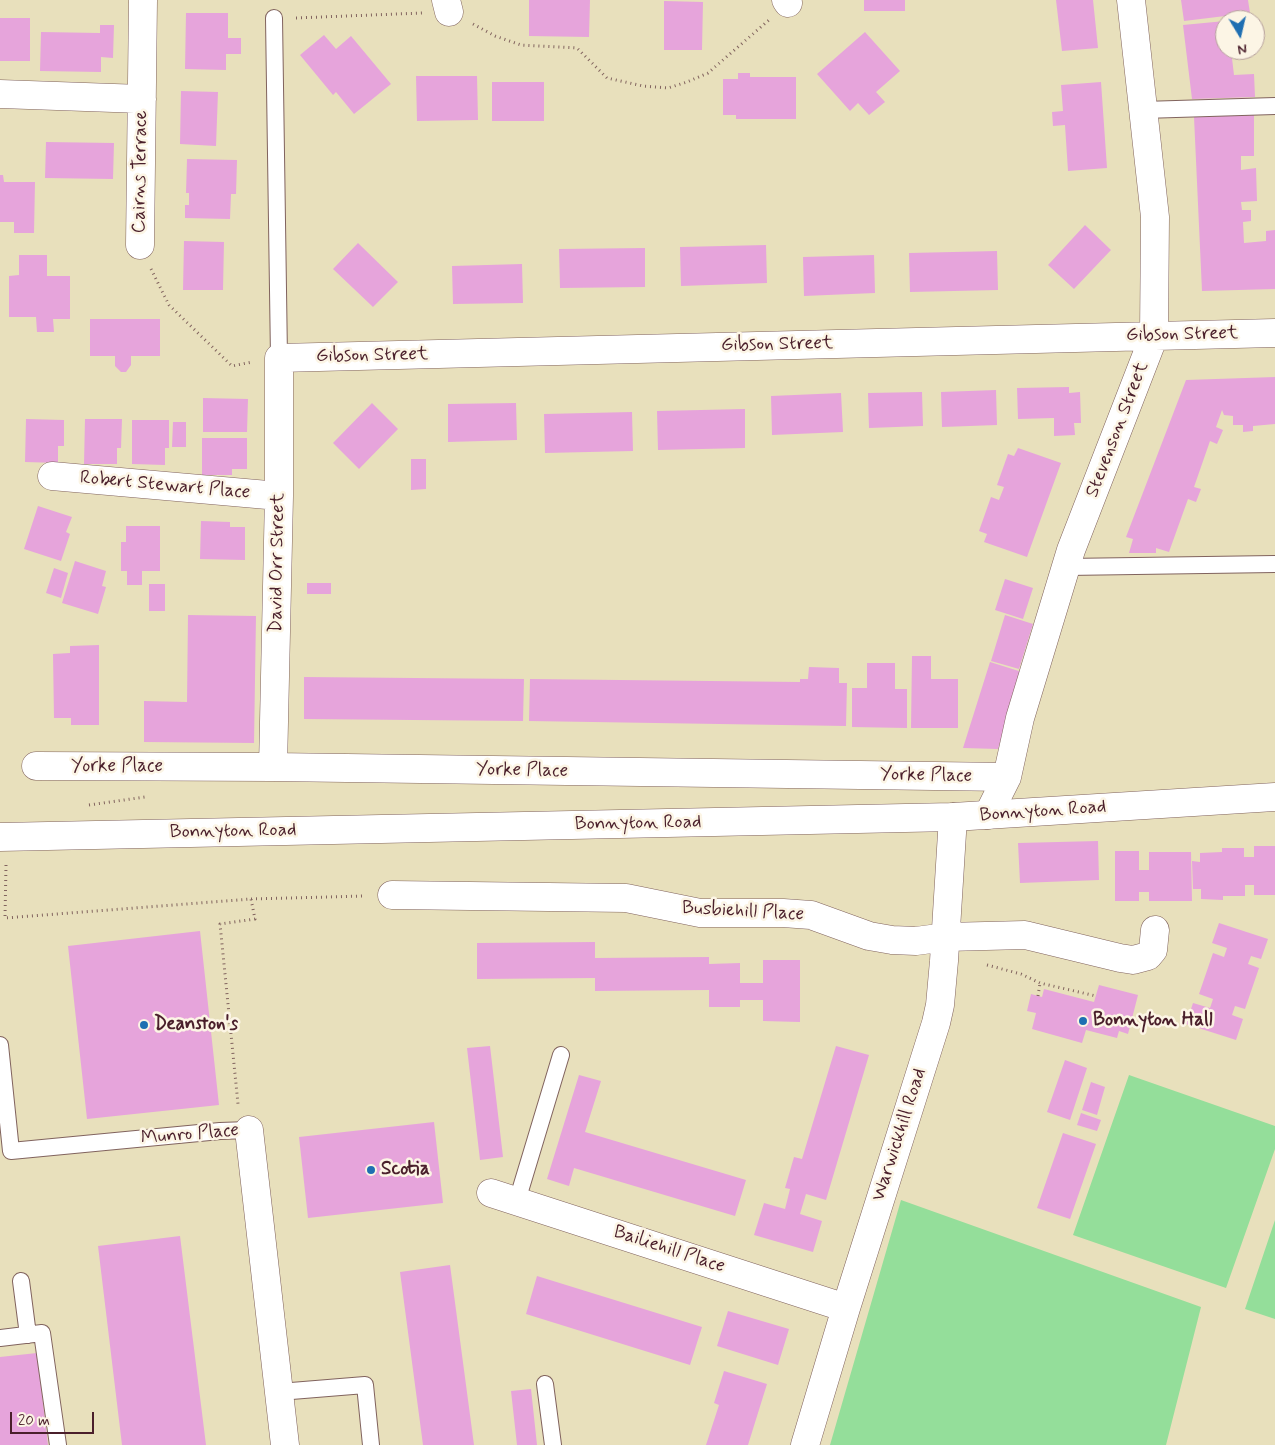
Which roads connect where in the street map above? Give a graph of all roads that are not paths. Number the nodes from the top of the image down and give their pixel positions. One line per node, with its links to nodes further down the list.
1 (143, 0): 5 (street, Cairns Terrace)
2 (1131, 0): 7 (street, Stevenson Street)
3 (274, 18): 11 (lane)
4 (0, 94): 5 (street, Cairns Terrace)
5 (142, 99): 8 (street, Cairns Terrace)
6 (1275, 106): 7 (lane)
7 (1143, 110): 10 (street, Stevenson Street)
8 (140, 246)
9 (1275, 334): 10 (street, Gibson Street)
10 (1154, 336): 11 (street, Gibson Street); 15 (street, Stevenson Street)
11 (279, 358): 13 (street, David Orr Street)
12 (52, 476): 13 (street, Robert Stewart Place)
13 (279, 496): 17 (street, David Orr Street)
14 (1275, 564): 15 (lane)
15 (1066, 567): 18 (street, Stevenson Street)
16 (36, 766): 17 (street, Yorke Place)
17 (273, 767): 18 (street, Yorke Place)
18 (1007, 777): 20 (street, Stevenson Street)
19 (1275, 797): 20 (street, Bonnyton Road)
20 (988, 815): 21 (street, Bonnyton Road)
21 (953, 818): 22 (street, Bonnyton Road); 25 (street, Warwickhill Road)
22 (4, 837)
23 (392, 895): 25 (street, Busbiehill Place)
24 (1155, 930): 25 (street, Busbiehill Place)
25 (945, 949): 32 (street, Warwickhill Road)
26 (0, 1045): 28 (lane, Munro Place)
27 (561, 1055): 30 (lane)
28 (249, 1130): 36 (street, Munro Place)
29 (491, 1192): 30 (street, Bailiehill Place)
30 (517, 1201): 32 (street, Bailiehill Place)
31 (21, 1281): 33 (lane)
32 (846, 1308): 41 (street, Warwickhill Road)
33 (28, 1335): 34 (lane); 37 (lane)
34 (0, 1338)
35 (545, 1384): 40 (lane)
36 (279, 1392): 38 (street, Munro Place); 39 (lane)
37 (58, 1445)
38 (285, 1445)
39 (371, 1445)
40 (553, 1445)
41 (805, 1445)

